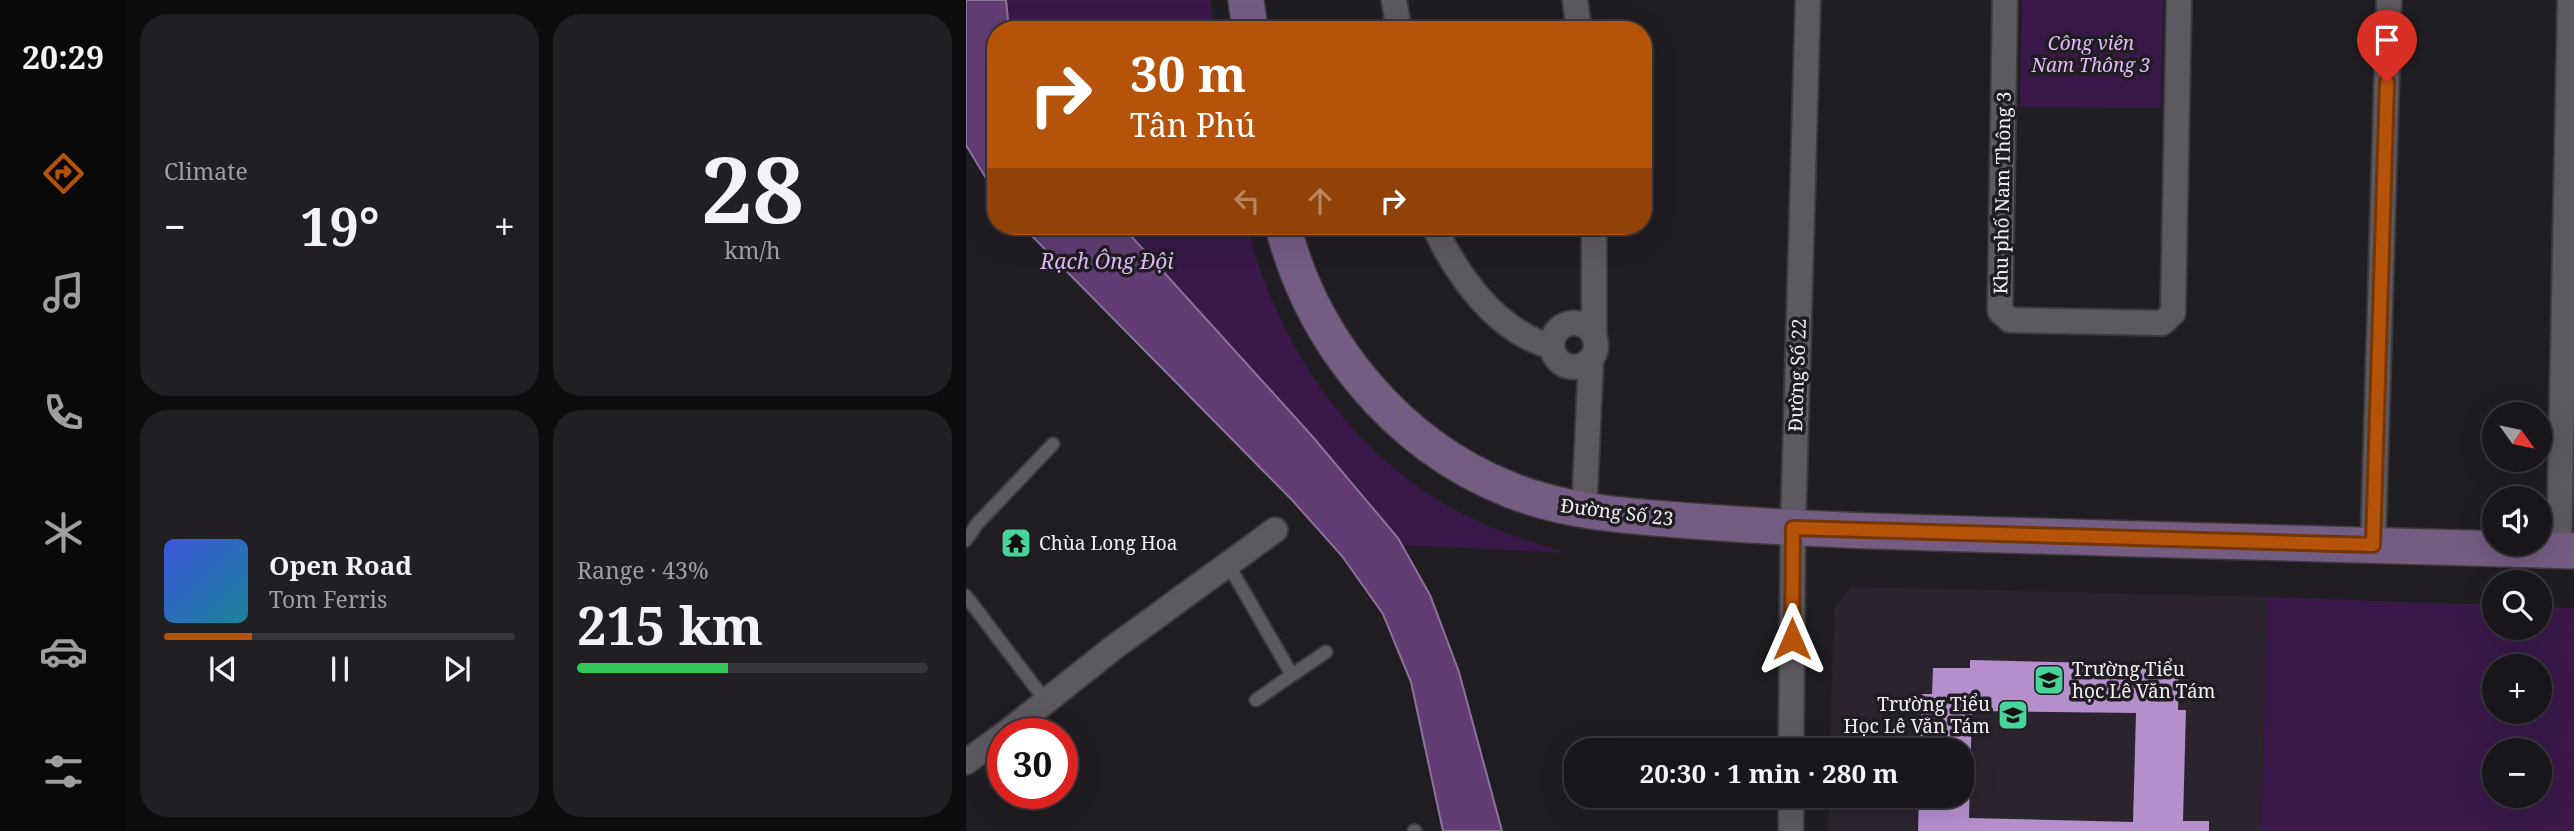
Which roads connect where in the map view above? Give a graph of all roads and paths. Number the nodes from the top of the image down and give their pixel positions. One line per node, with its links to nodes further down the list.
1 (1246, 0): 9 (street)
2 (1394, 0): 10 (street)
3 (1575, 0): 11 (street)
4 (1808, 0): 19 (street, Đường Số 22)
5 (2005, 0): 6 (street, Khu phố Nam Thông 3)
6 (2179, 0)
7 (2389, 0): 22 (street)
8 (2570, 0): 23 (street)
9 (1249, 21)
10 (1398, 21)
11 (1578, 21)
12 (1286, 235): 18 (street, Đường Số 23)
13 (1439, 235): 16 (street)
14 (1594, 235): 15 (street)
15 (1593, 346): 16 (street); 16 (street); 18 (street)
16 (1552, 347)
17 (1053, 444): 21 (lane)
18 (1584, 512): 19 (street, Đường Số 23)
19 (1793, 528): 22 (street, Đường Số 23); 31 (street, Đường Số 22)
20 (1275, 530): 24 (street)
21 (966, 540)
22 (2373, 545): 23 (street, Đường Số 23)
23 (2567, 551)
24 (1228, 564): 27 (lane); 29 (street)
25 (966, 596): 29 (lane)
26 (1326, 652): 27 (lane)
27 (1292, 675): 28 (lane)
28 (1256, 699)
29 (1045, 700): 30 (street)
30 (1027, 718)
31 (1791, 738)
32 (987, 747): 33 (street)
33 (966, 762)
34 (1791, 808): 35 (street)
35 (1791, 831)

